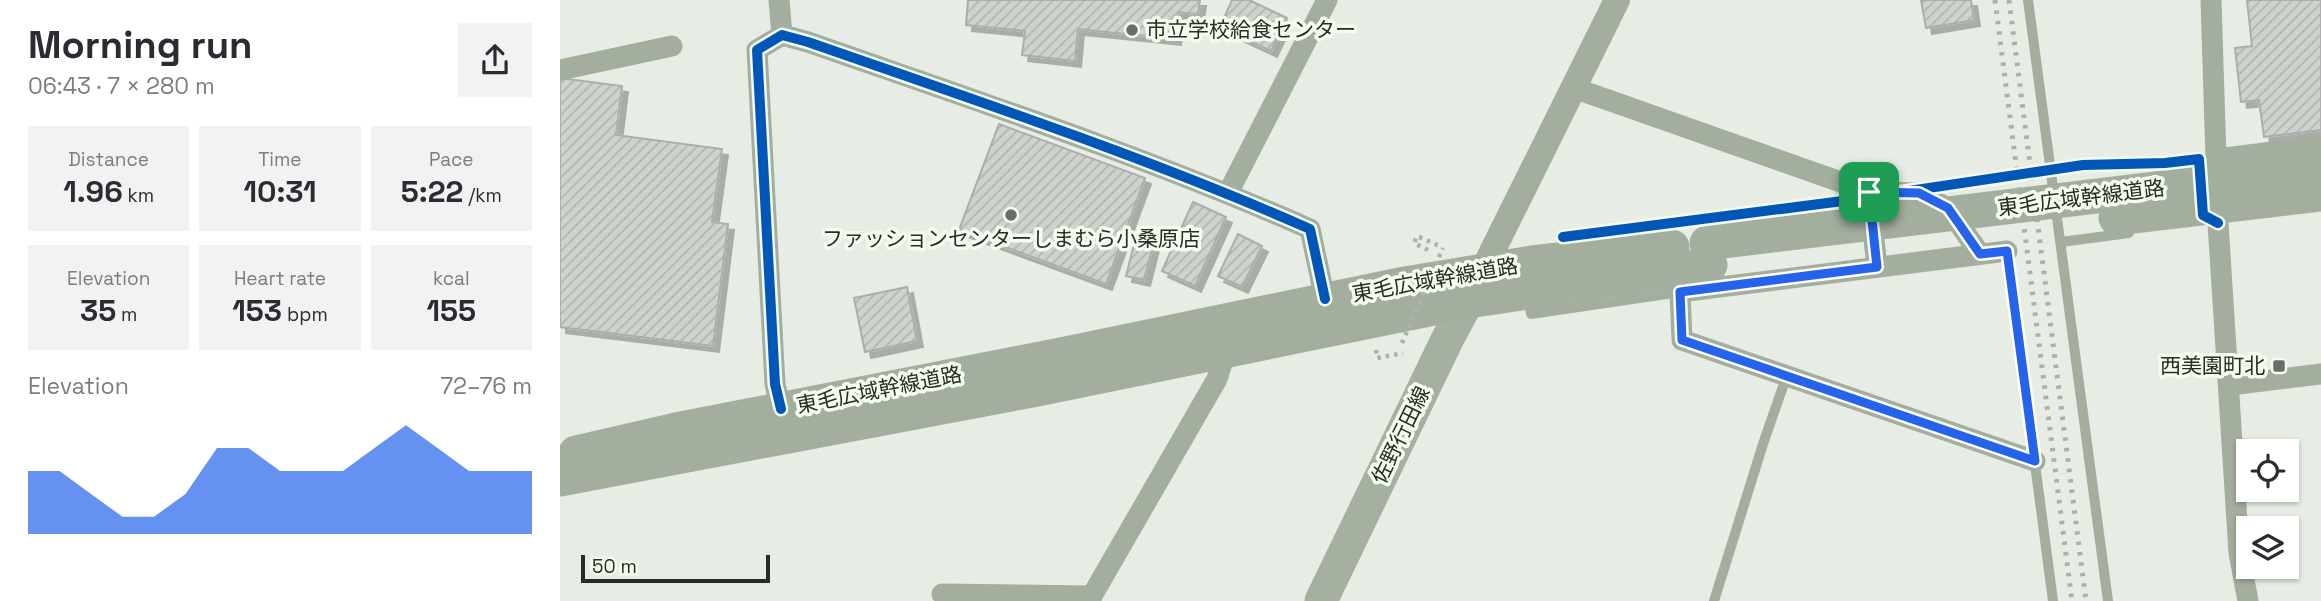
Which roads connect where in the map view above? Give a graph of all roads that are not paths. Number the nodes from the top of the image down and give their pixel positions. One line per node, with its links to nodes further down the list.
1 (779, 0): 6 (street)
2 (1327, 0): 14 (street)
3 (1617, 0): 9 (street)
4 (2028, 0): 20 (lane)
5 (2211, 0): 11 (street)
6 (782, 35): 14 (street); 34 (street)
7 (672, 46): 8 (street)
8 (560, 70)
9 (1574, 88): 13 (street); 25 (street)
10 (2321, 146): 11 (street)
11 (2216, 159): 17 (street)
12 (2321, 169): 22 (highway, 東毛広域幹線道路, bridge)
13 (1869, 192): 23 (street); 24 (street)
14 (1228, 193): 28 (street)
15 (2321, 194): 22 (highway, 東毛広域幹線道路, bridge)
16 (2321, 210): 17 (street)
17 (2218, 223): 18 (lane); 33 (street)
18 (2193, 225)
19 (2140, 232): 20 (lane)
20 (2061, 242): 43 (lane)
21 (2007, 251): 23 (street); 36 (lane)
22 (1709, 254): 25 (highway, 東毛広域幹線道路); 26 (highway, 東毛広域幹線道路)
23 (1980, 254): 24 (street)
24 (1877, 267): 27 (street)
25 (1483, 270): 28 (highway, 東毛広域幹線道路); 29 (main road, 佐野行田線)
26 (1528, 291): 27 (lane); 29 (highway, 東毛広域幹線道路)
27 (1680, 292): 32 (street)
28 (1325, 299): 34 (highway, 東毛広域幹線道路)
29 (1468, 301): 30 (highway, 東毛広域幹線道路); 40 (main road, 佐野行田線)
30 (1226, 350): 37 (highway, 東毛広域幹線道路); 39 (street)
31 (2321, 374): 33 (street)
32 (1787, 375): 36 (street); 41 (lane)
33 (2230, 385): 44 (street)
34 (781, 409): 35 (highway, 東毛広域幹線道路)
35 (560, 456)
36 (2035, 461): 42 (lane)
37 (560, 479)
38 (942, 594): 39 (street)
39 (1091, 599)
40 (1321, 601)
41 (1714, 601)
42 (2053, 601)
43 (2108, 601)
44 (2248, 601)

